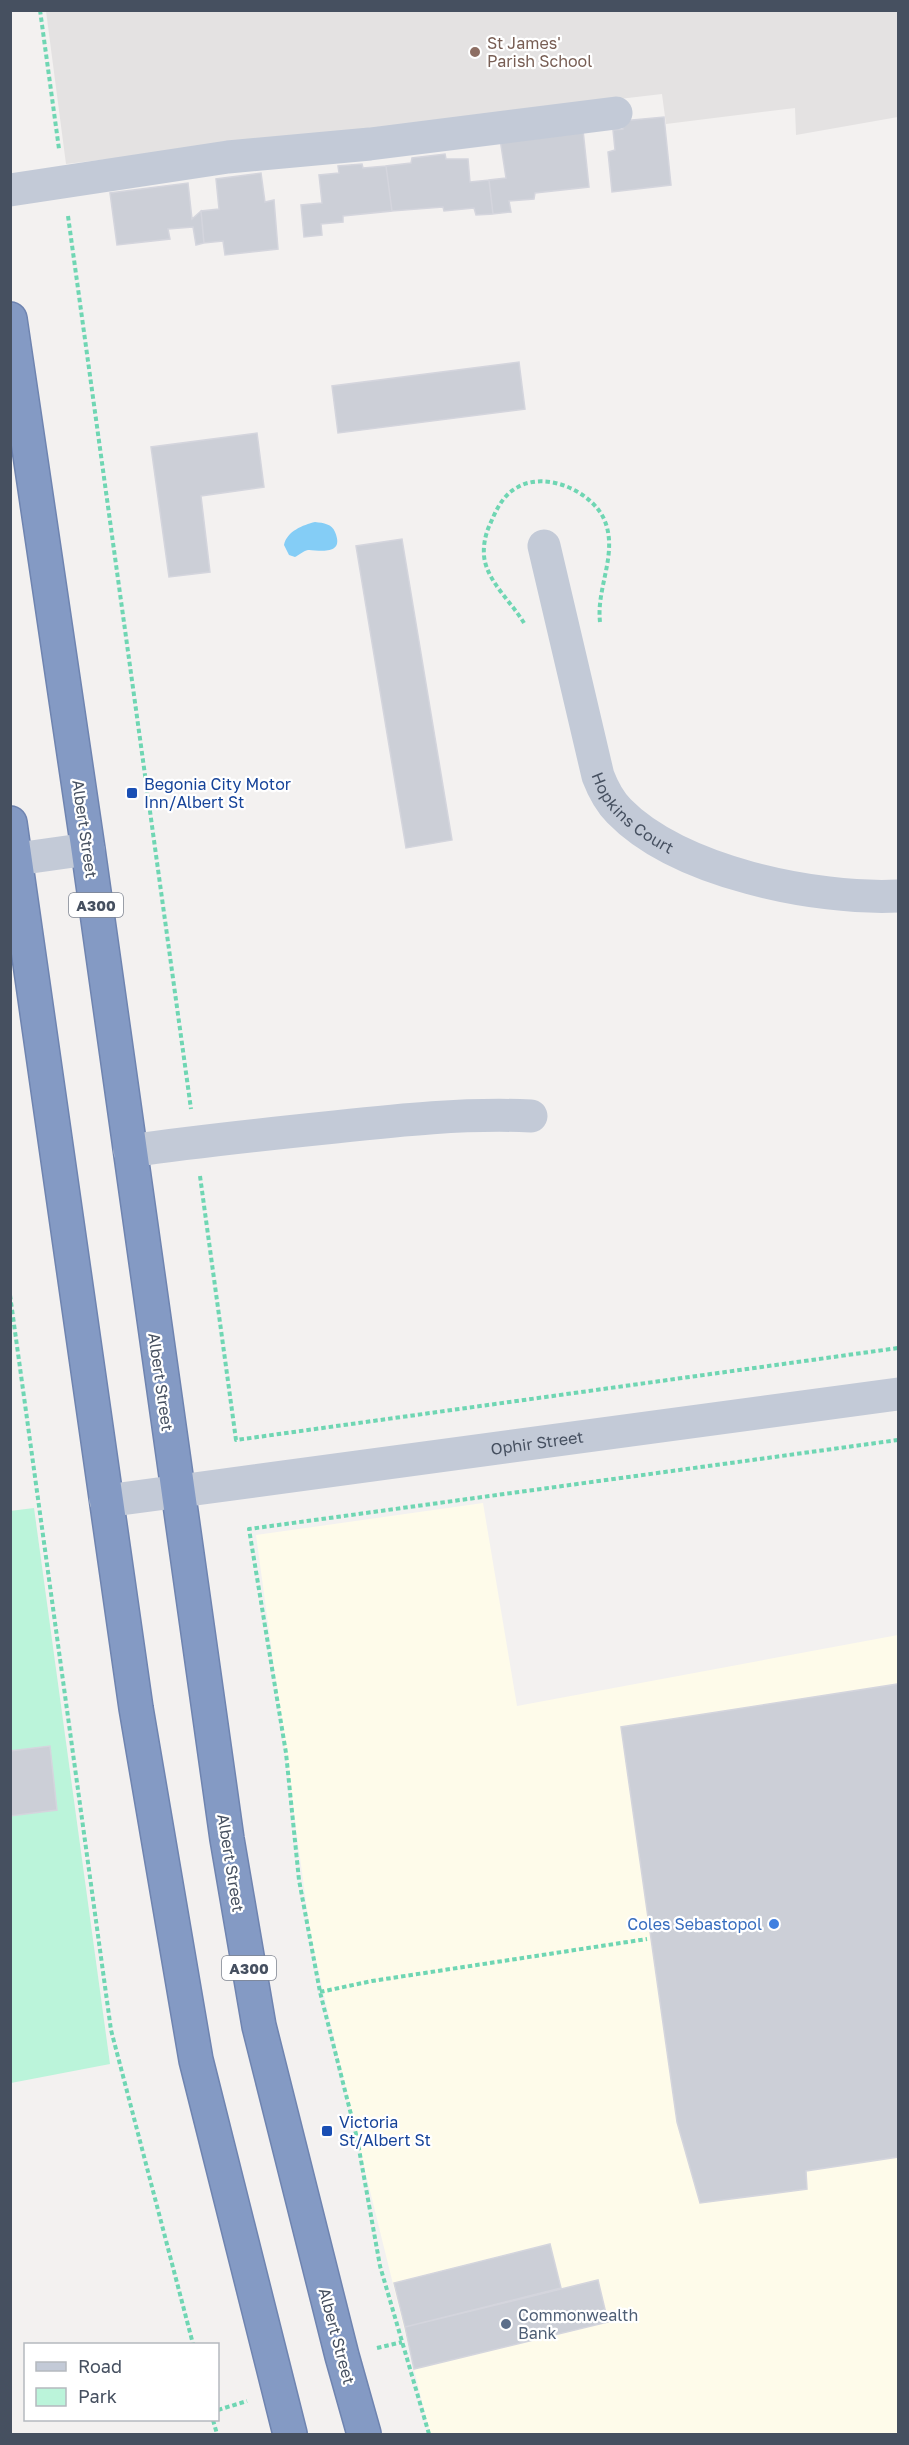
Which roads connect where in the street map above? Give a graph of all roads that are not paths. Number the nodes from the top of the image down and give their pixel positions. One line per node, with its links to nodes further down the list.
1 (616, 113): 2 (street)
2 (10, 190)
3 (10, 319): 6 (highway, Albert Street / A300)
4 (544, 546): 8 (street, Hopkins Court)
5 (10, 823): 7 (highway)
6 (88, 849): 7 (street); 10 (highway, Albert Street / A300)
7 (13, 860): 13 (highway)
8 (898, 896)
9 (531, 1116): 10 (street)
10 (130, 1151): 12 (highway, Albert Street / A300)
11 (898, 1394): 12 (street, Ophir Street)
12 (177, 1492): 13 (street, Ophir Street); 15 (highway, Albert Street / A300)
13 (106, 1501): 14 (highway)
14 (290, 2434)
15 (364, 2434)

